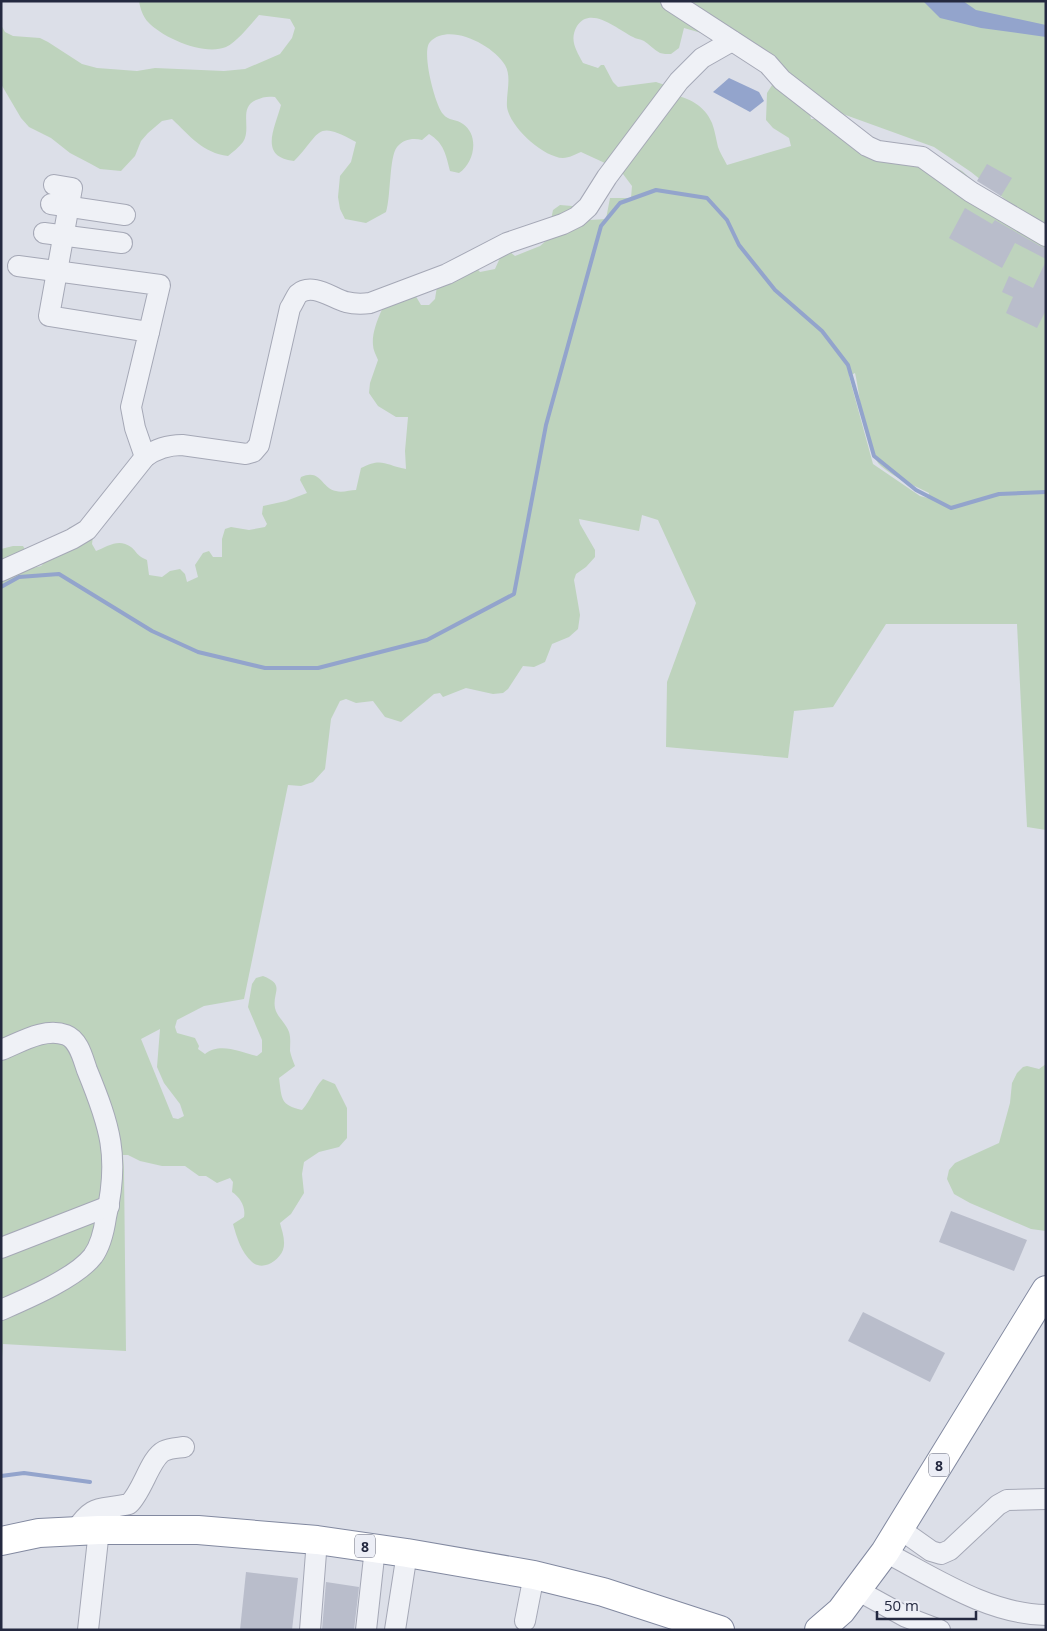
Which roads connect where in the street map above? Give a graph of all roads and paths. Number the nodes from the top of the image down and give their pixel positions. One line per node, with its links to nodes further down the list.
1 (671, 1): 2 (street)
2 (732, 42): 6 (street); 11 (street)
3 (125, 216): 5 (street)
4 (44, 233): 5 (street)
5 (64, 236): 7 (street); 9 (street)
6 (1046, 236)
7 (122, 243)
8 (18, 266): 9 (street)
9 (58, 272): 10 (street); 10 (street)
10 (149, 332): 11 (street)
11 (145, 457): 12 (street)
12 (1, 571)
13 (1, 1050): 14 (street)
14 (109, 1206): 15 (street); 17 (street)
15 (1, 1248)
16 (1046, 1290): 20 (highway, 8)
17 (1, 1310)
18 (184, 1446): 21 (street)
19 (1046, 1499): 20 (street)
20 (900, 1529): 25 (highway, 8)
21 (87, 1530): 22 (highway, 8); 23 (highway, 8); 32 (street)
22 (317, 1540): 24 (highway, 8); 33 (street)
23 (1, 1541)
24 (375, 1548): 26 (highway, 8); 34 (street)
25 (886, 1552): 28 (highway, 8); 29 (street)
26 (407, 1553): 27 (highway, 8); 35 (street)
27 (534, 1575): 30 (street); 31 (highway, 8)
28 (857, 1590): 36 (highway, 8); 37 (street)
29 (1046, 1615)
30 (525, 1621)
31 (704, 1627)
32 (88, 1630)
33 (310, 1630)
34 (366, 1630)
35 (395, 1630)
36 (820, 1630)
37 (940, 1630)

